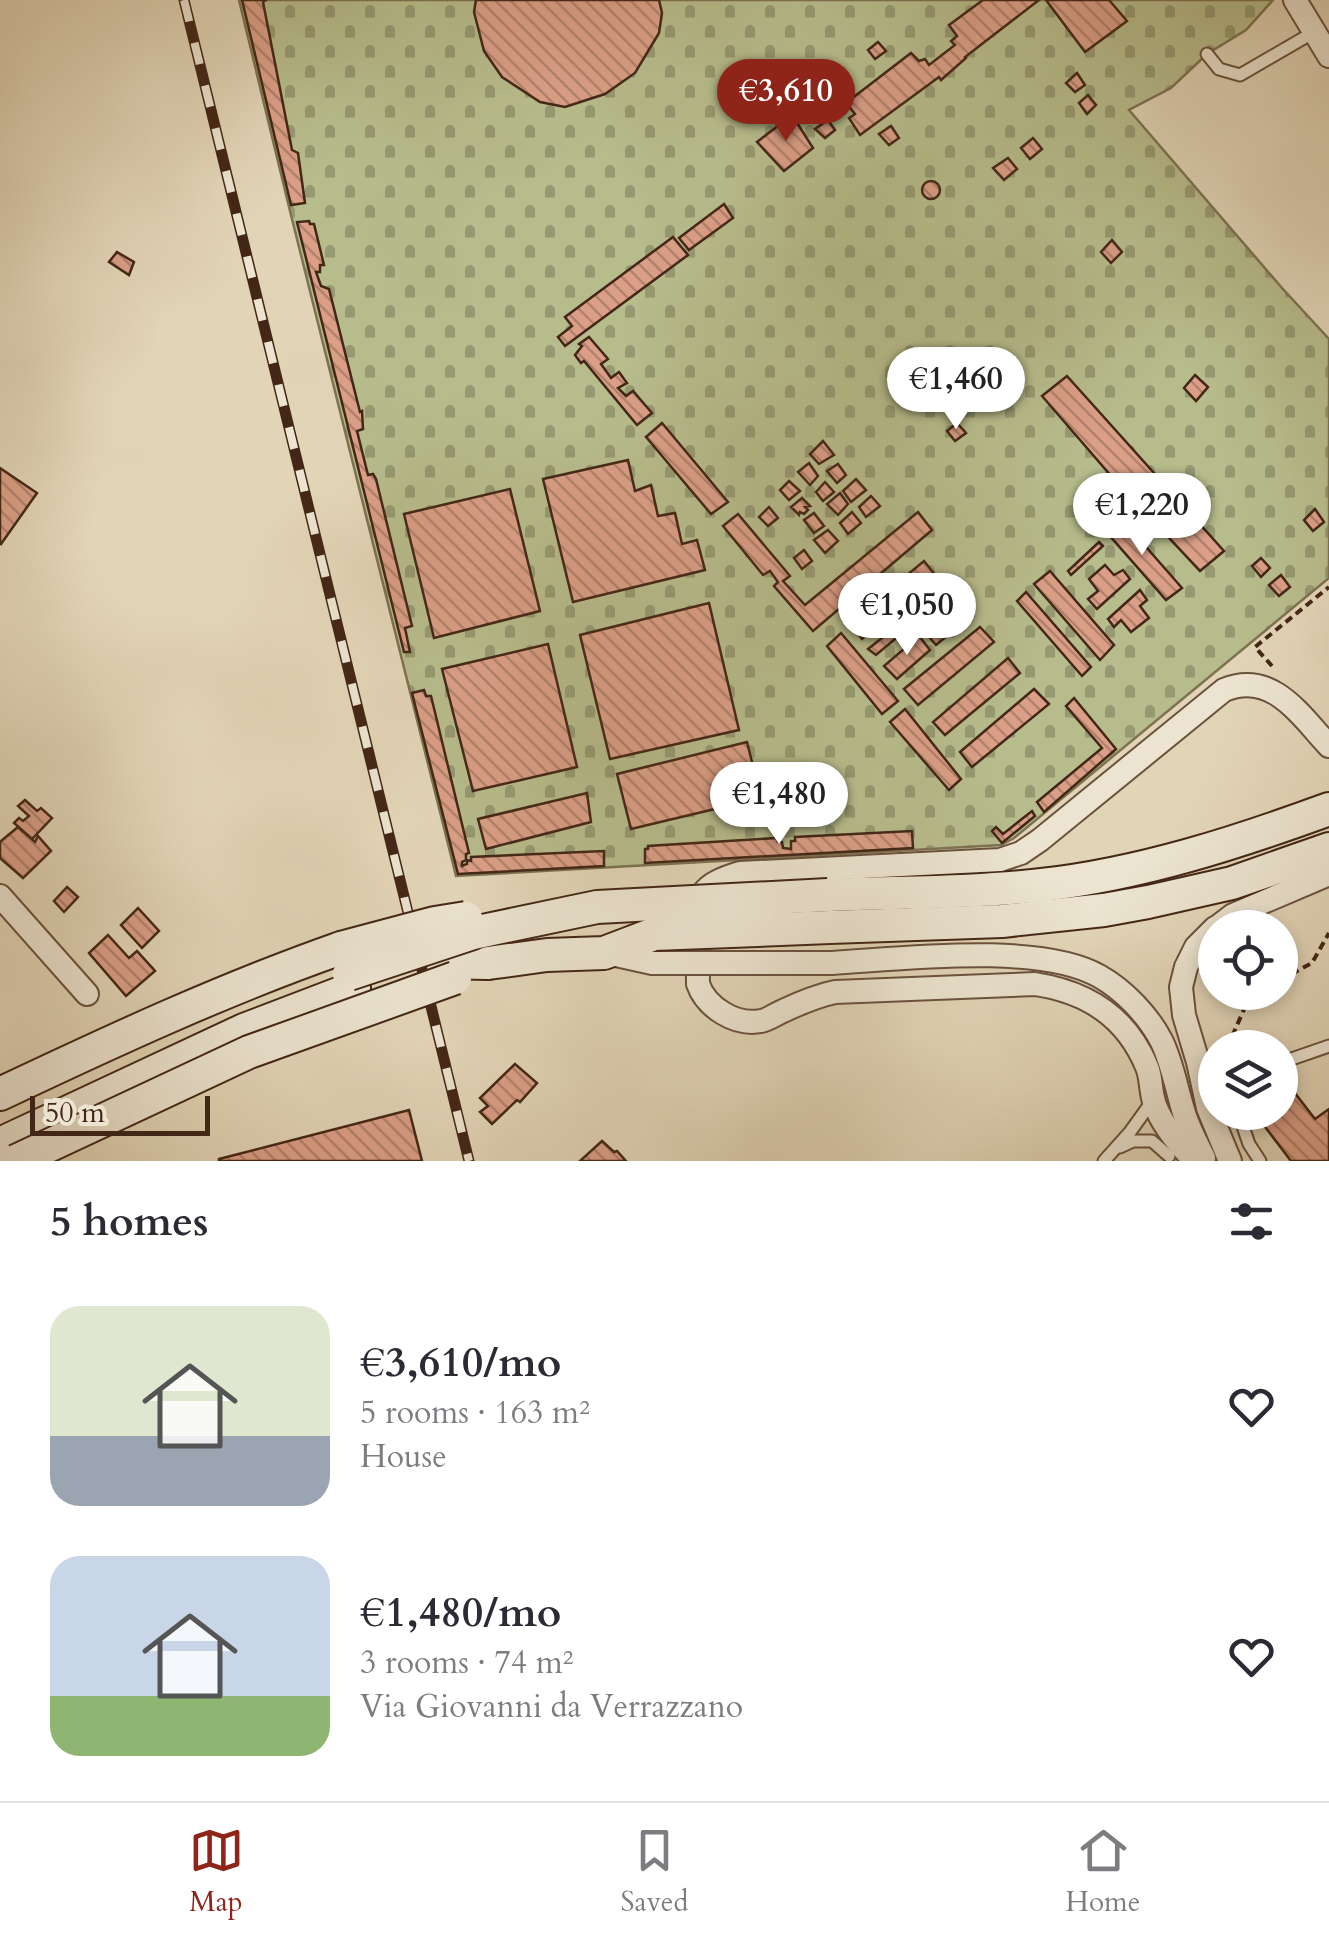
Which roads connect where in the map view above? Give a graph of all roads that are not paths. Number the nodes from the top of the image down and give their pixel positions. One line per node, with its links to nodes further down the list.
1 (1295, 0): 2 (street)
2 (1314, 32): 3 (lane); 4 (street)
3 (1208, 54)
4 (1329, 56)
5 (1329, 746): 21 (street)
6 (1329, 809): 12 (main road)
7 (1329, 849): 12 (main road)
8 (1329, 874): 11 (street)
9 (0, 896): 17 (street)
10 (598, 907): 12 (main road, bridge); 16 (main road, bridge); 16 (main road, bridge)
11 (1245, 910)
12 (829, 911): 14 (main road, bridge)
13 (1198, 945): 26 (street)
14 (604, 952): 15 (main road, bridge); 27 (street, bridge)
15 (488, 962): 16 (main road); 28 (main road, bridge)
16 (348, 970): 20 (main road); 22 (main road); 24 (main road)
17 (87, 994)
18 (1329, 1046): 19 (lane)
19 (1298, 1057)
20 (0, 1094)
21 (1153, 1100): 25 (lane); 27 (street)
22 (0, 1125)
23 (1244, 1130): 31 (lane)
24 (0, 1144)
25 (1114, 1150): 27 (lane); 29 (lane)
26 (1226, 1152): 30 (lane)
27 (1185, 1159)
28 (16, 1161)
29 (1104, 1161)
30 (1251, 1161)
31 (1260, 1161)

